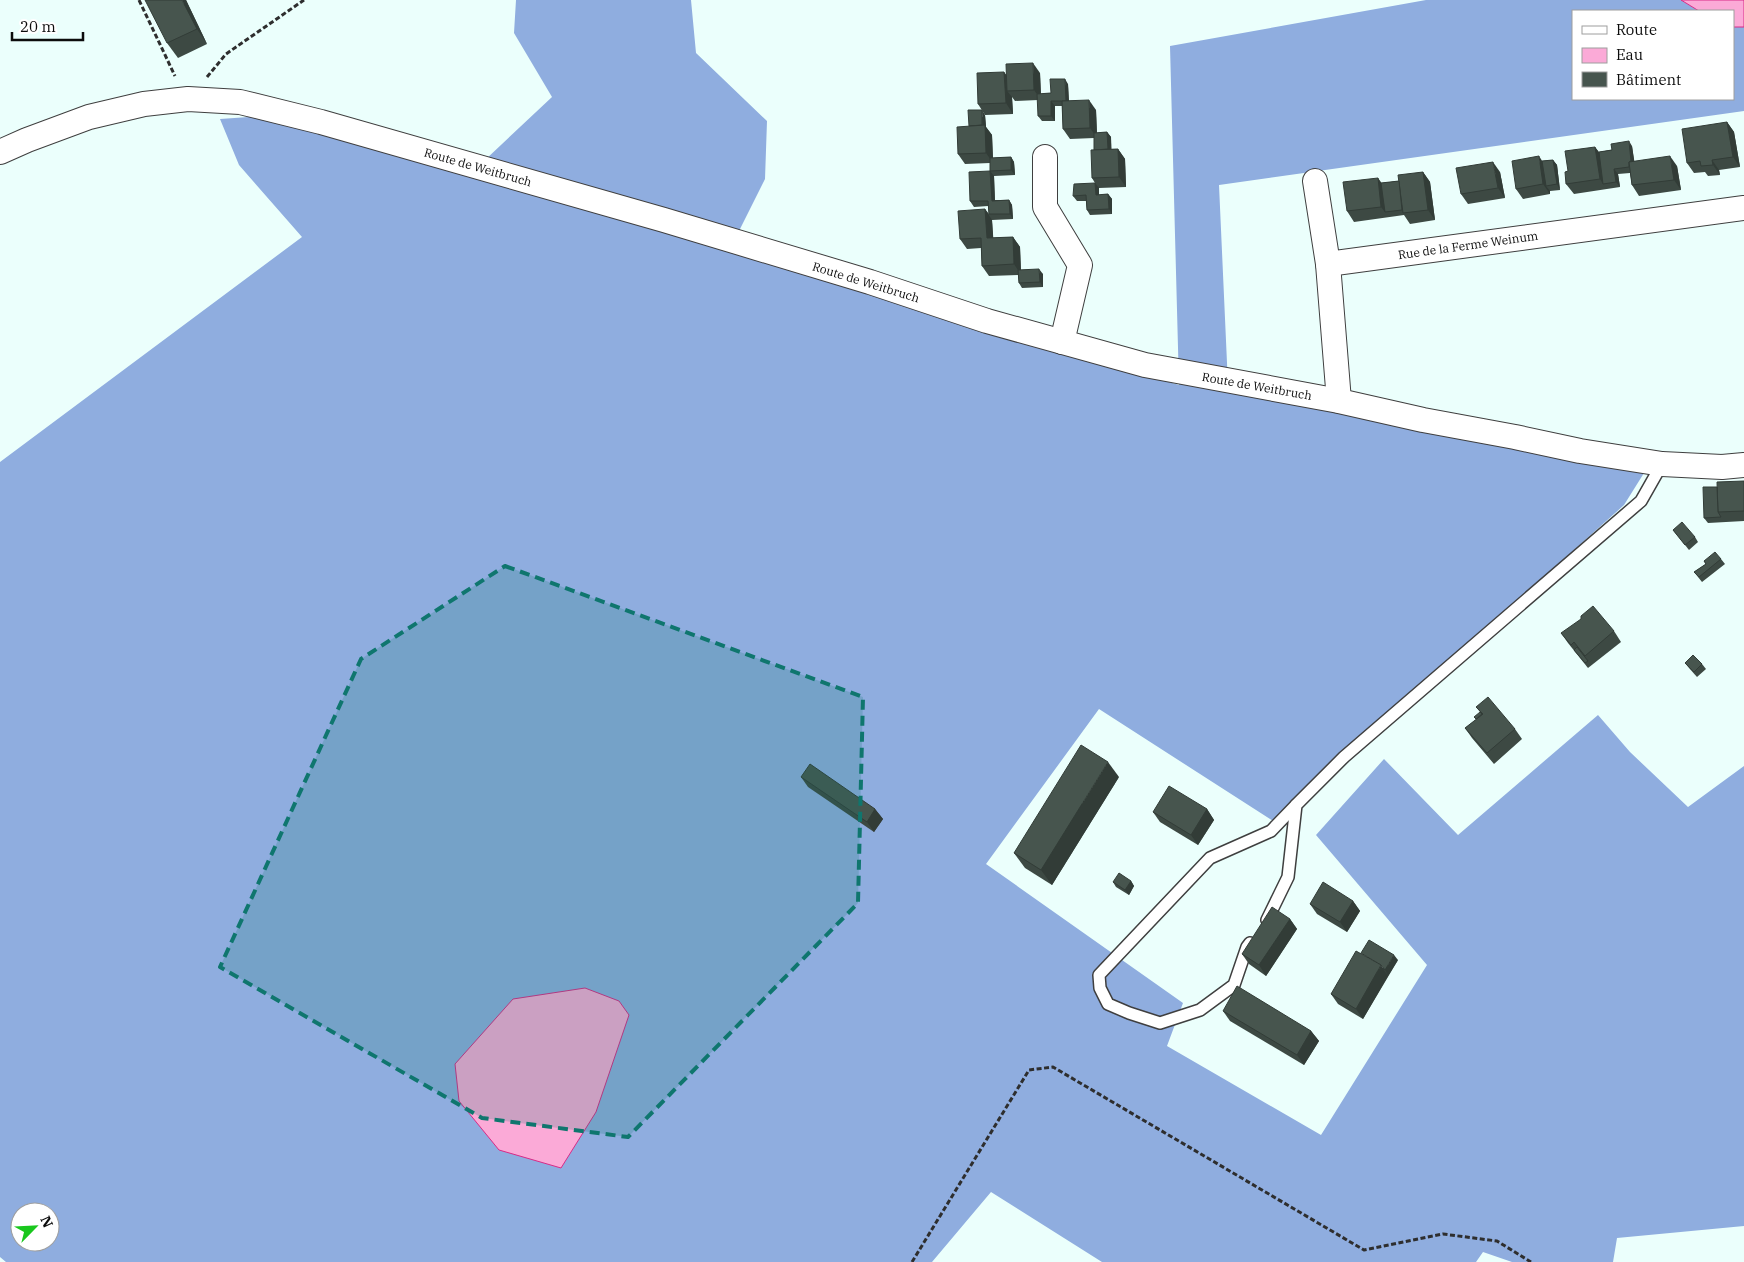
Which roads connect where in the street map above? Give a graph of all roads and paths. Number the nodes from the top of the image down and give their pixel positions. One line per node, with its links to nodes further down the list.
1 (139, 0): 3 (path)
2 (304, 0): 3 (path)
3 (188, 99): 4 (street, Route de Weitbruch); 9 (street, Route de Weitbruch)
4 (0, 152)
5 (1045, 157): 9 (street)
6 (1315, 181): 8 (street)
7 (1744, 208): 8 (street, Rue de la Ferme Weinum)
8 (1328, 264): 10 (street)
9 (1062, 342): 10 (street, Route de Weitbruch)
10 (1339, 401): 11 (street, Route de Weitbruch)
11 (1662, 464): 12 (street, Route de Weitbruch); 13 (lane)
12 (1744, 465)
13 (1296, 805): 13 (lane)
14 (912, 1262): 15 (path)
15 (1531, 1262)

